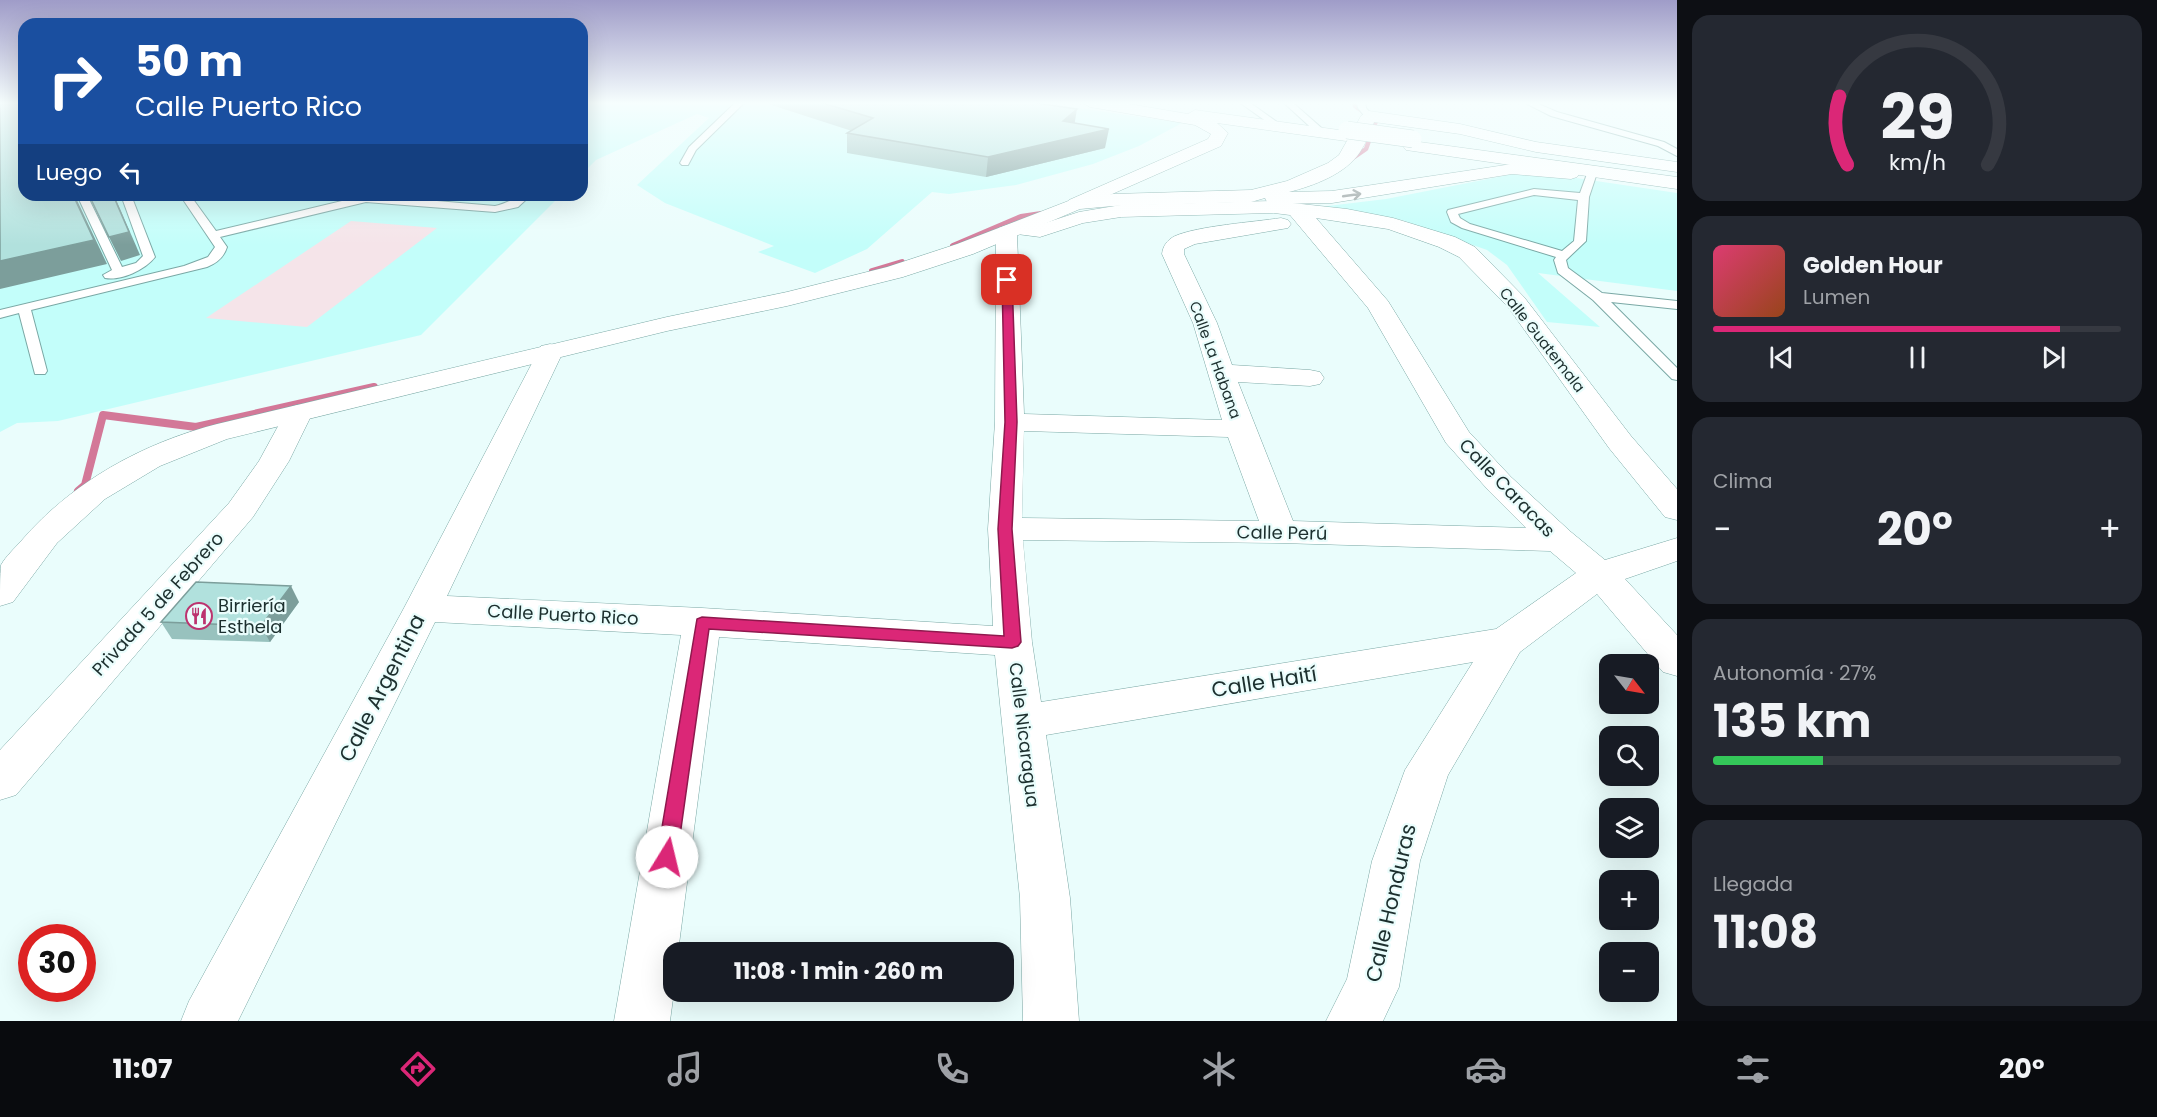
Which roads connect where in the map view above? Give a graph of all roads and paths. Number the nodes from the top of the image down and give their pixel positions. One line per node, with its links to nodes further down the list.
1 (692, 150): 7 (lane)
2 (1198, 150): 21 (street)
3 (1352, 150): 13 (street)
4 (1485, 150): 6 (street)
5 (1520, 150): 6 (street)
6 (1536, 155): 8 (street); 9 (street); 11 (street)
7 (685, 163)
8 (1677, 167)
9 (1677, 174)
10 (1591, 176): 12 (street); 13 (street, one-way to 10); 14 (lane)
11 (1677, 183)
12 (1677, 189)
13 (1251, 196): 21 (street)
14 (1584, 197): 25 (lane); 25 (lane)
15 (85, 201): 26 (lane)
16 (128, 201): 26 (lane)
17 (189, 201): 24 (lane)
18 (354, 201): 24 (lane)
19 (405, 201): 20 (lane)
20 (519, 201)
21 (1076, 204): 23 (street)
22 (1301, 215): 23 (street, Calle Guatemala); 34 (street, Calle La Habana); 40 (street, Calle Guatemala); 44 (street, Calle Caracas)
23 (1011, 230): 32 (street); 38 (street, Calle Nicaragua)
24 (214, 235): 30 (lane)
25 (1563, 255): 27 (lane)
26 (119, 273): 28 (lane)
27 (1598, 297): 29 (lane); 35 (lane)
28 (0, 301)
29 (1674, 307)
30 (24, 308): 31 (lane); 33 (lane)
31 (0, 314)
32 (550, 352): 37 (street); 48 (street, Calle Argentina)
33 (40, 371)
34 (1222, 373): 36 (street); 39 (street, Calle La Habana)
35 (1677, 376)
36 (1310, 378)
37 (298, 414): 47 (street); 54 (street, Privada 5 de Febrero)
38 (1011, 422): 39 (street); 42 (street, Calle Nicaragua)
39 (1240, 429): 43 (street, Calle La Habana)
40 (1668, 488): 41 (street, Calle Guatemala)
41 (1677, 510)
42 (1005, 529): 43 (street, Calle Perú); 50 (street, Calle Nicaragua)
43 (1281, 532): 44 (street, Calle Perú)
44 (1559, 540): 46 (street, Calle Caracas)
45 (1677, 549): 46 (street, Calle Honduras)
46 (1600, 574): 51 (street, Calle Honduras); 52 (street, Calle Caracas)
47 (0, 593)
48 (423, 609): 49 (street, Calle Puerto Rico); 55 (street, Calle Argentina)
49 (702, 622): 50 (street, Calle Puerto Rico); 56 (street)
50 (1012, 642): 53 (street, Calle Nicaragua)
51 (1506, 642): 53 (street, Calle Haití); 58 (street, Calle Honduras)
52 (1677, 661)
53 (1022, 722): 57 (street, Calle Nicaragua)
54 (0, 781)
55 (209, 1021)
56 (642, 1021)
57 (1051, 1021)
58 (1354, 1021)

